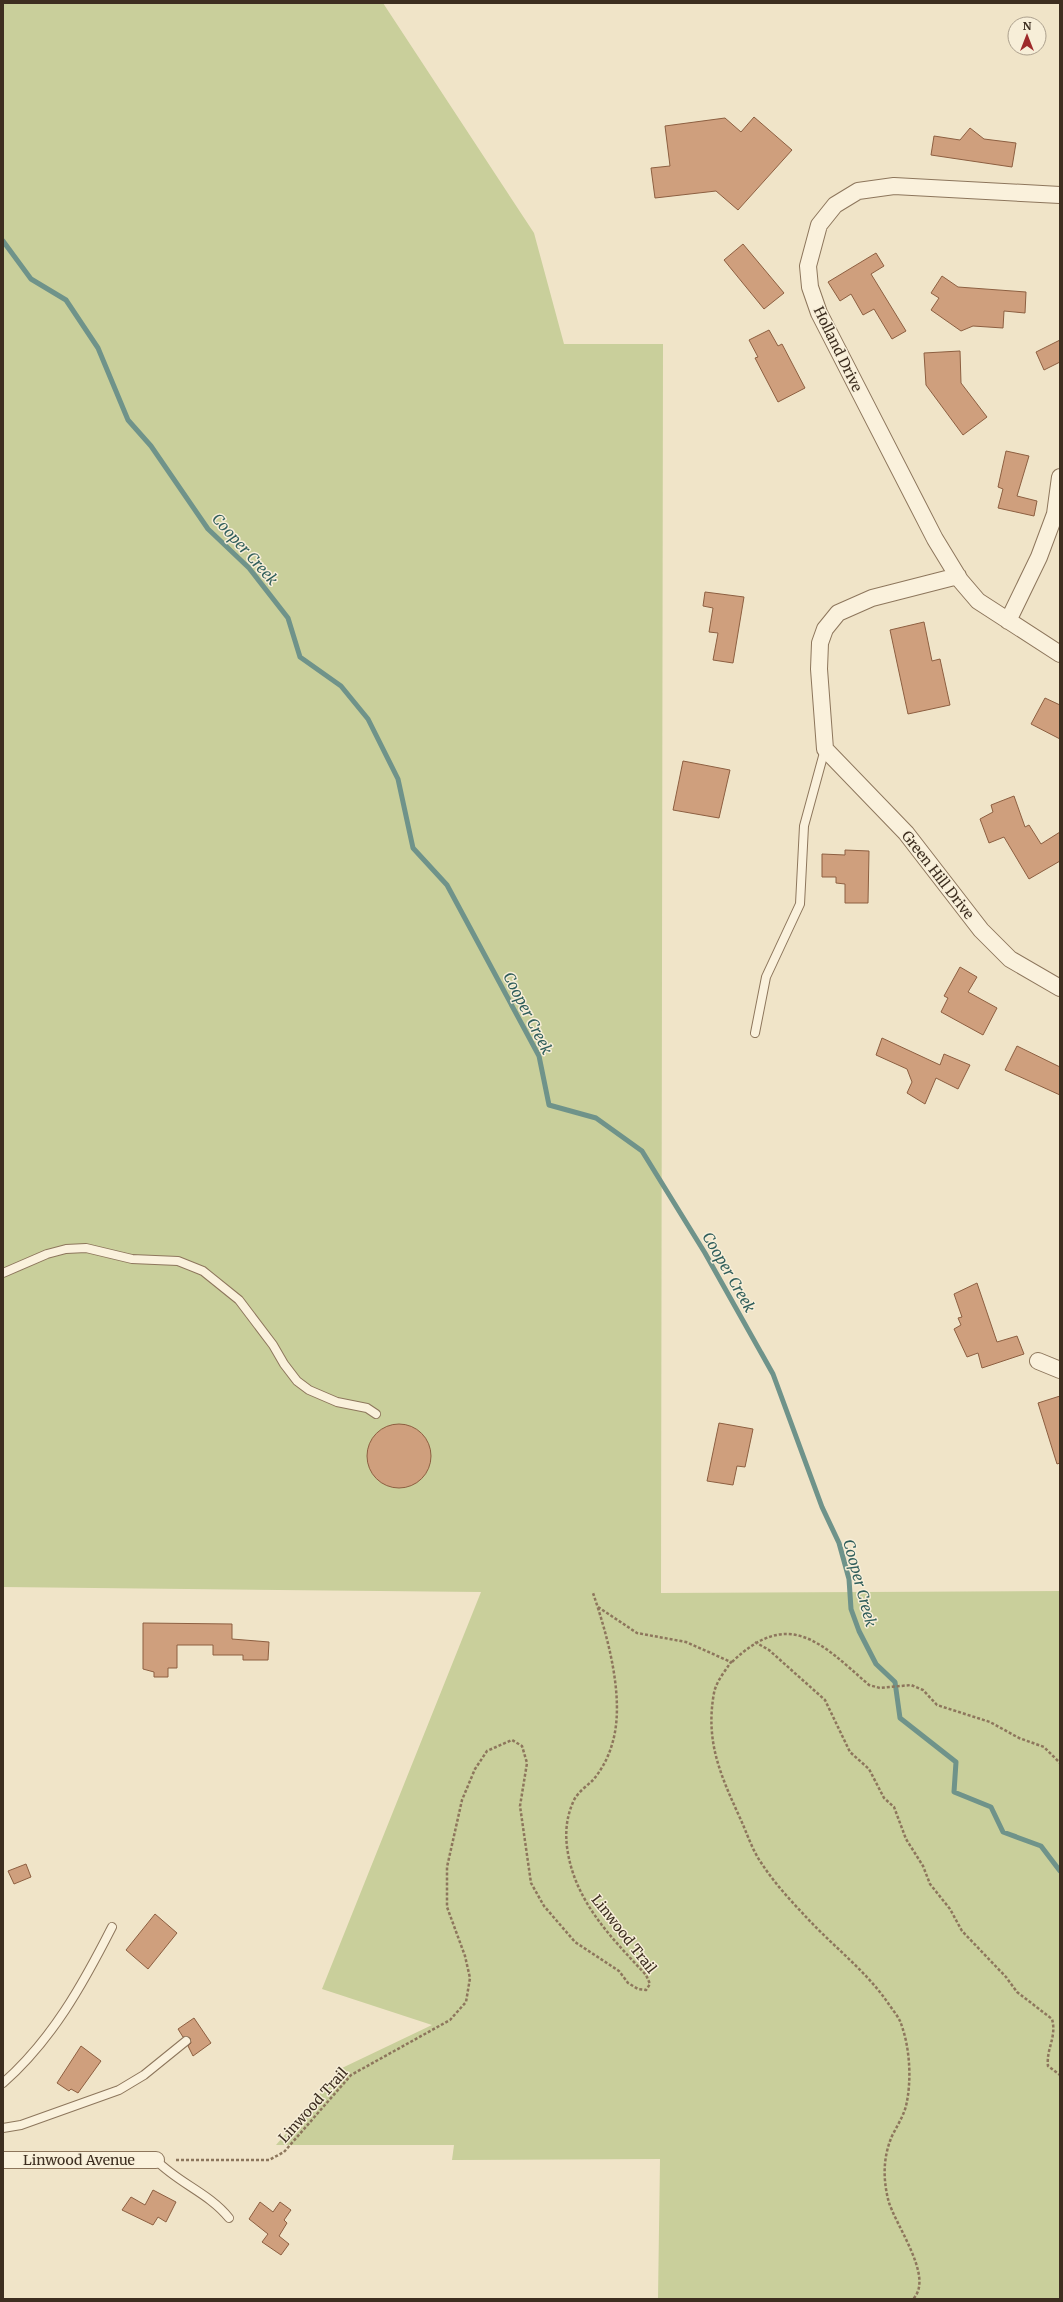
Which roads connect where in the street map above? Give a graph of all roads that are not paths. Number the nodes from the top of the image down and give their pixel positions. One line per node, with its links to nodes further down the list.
1 (1060, 194): 3 (street, Holland Drive)
2 (1060, 477): 4 (street)
3 (958, 576): 4 (street, Holland Drive); 6 (street)
4 (1008, 621): 5 (street, Holland Drive)
5 (1060, 654)
6 (825, 749): 7 (street, Green Hill Drive); 8 (lane)
7 (1060, 988)
8 (755, 1033)
9 (3, 1273): 12 (lane)
10 (1038, 1361): 11 (street)
11 (1060, 1370)
12 (376, 1414)
13 (112, 1928): 15 (lane)
14 (186, 2041): 16 (lane)
15 (3, 2082)
16 (3, 2128)
17 (3, 2160): 18 (street, Linwood Avenue)
18 (156, 2160): 19 (lane)
19 (229, 2218)

